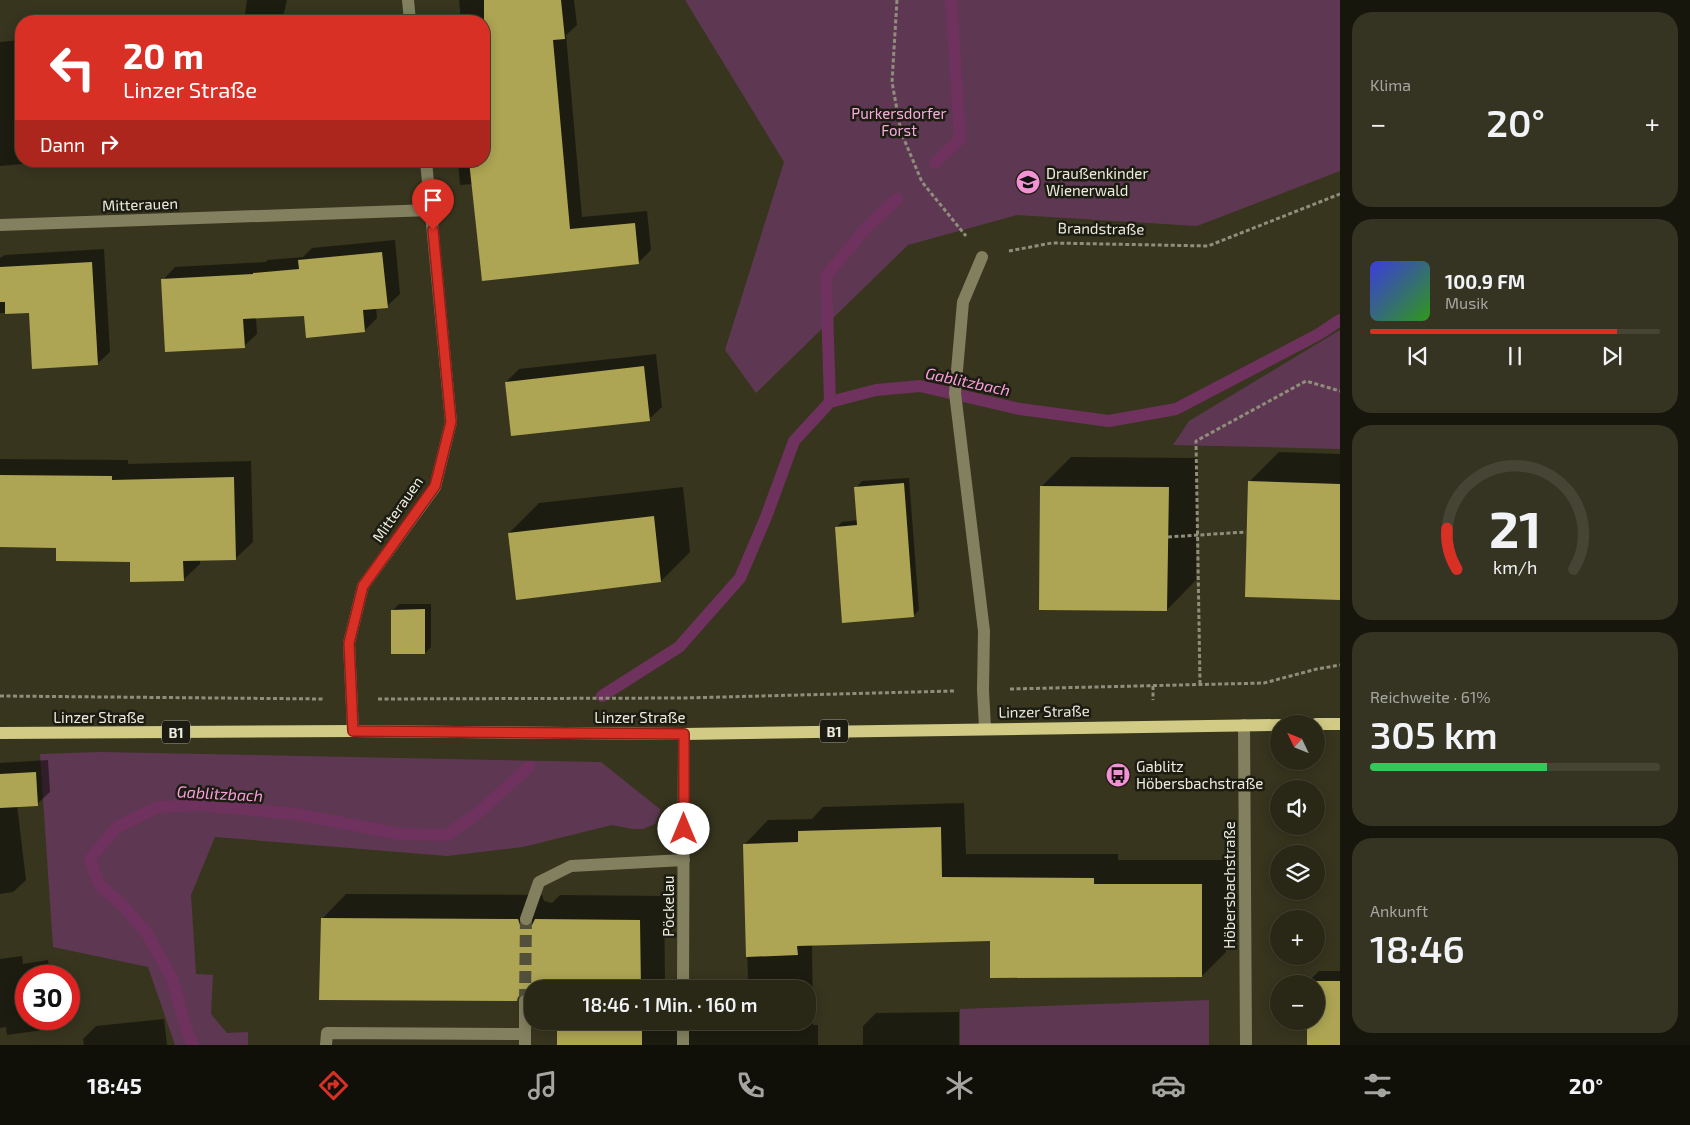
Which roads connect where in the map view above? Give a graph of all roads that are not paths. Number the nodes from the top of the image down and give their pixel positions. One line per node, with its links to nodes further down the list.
1 (408, 0): 2 (street)
2 (409, 15)
3 (427, 167): 4 (street, Mitterauen)
4 (431, 210): 5 (street, Mitterauen); 12 (street, Mitterauen)
5 (0, 225)
6 (982, 256): 11 (street)
7 (1325, 724): 8 (main road)
8 (1340, 724)
9 (1244, 725): 10 (main road, Linzer Straße / B1); 11 (main road, Linzer Straße / B1); 22 (street, Höbersbachstraße)
10 (1270, 725)
11 (985, 728): 14 (main road, Linzer Straße / B1)
12 (353, 731): 13 (main road, Linzer Straße / B1); 14 (main road, Linzer Straße / B1)
13 (0, 733)
14 (684, 734): 15 (street, Pöckelau)
15 (684, 860): 16 (street); 17 (street, Pöckelau)
16 (526, 919)
17 (684, 980)
18 (683, 1030): 21 (street)
19 (524, 1040): 20 (street)
20 (326, 1045)
21 (683, 1045)
22 (1246, 1045)

